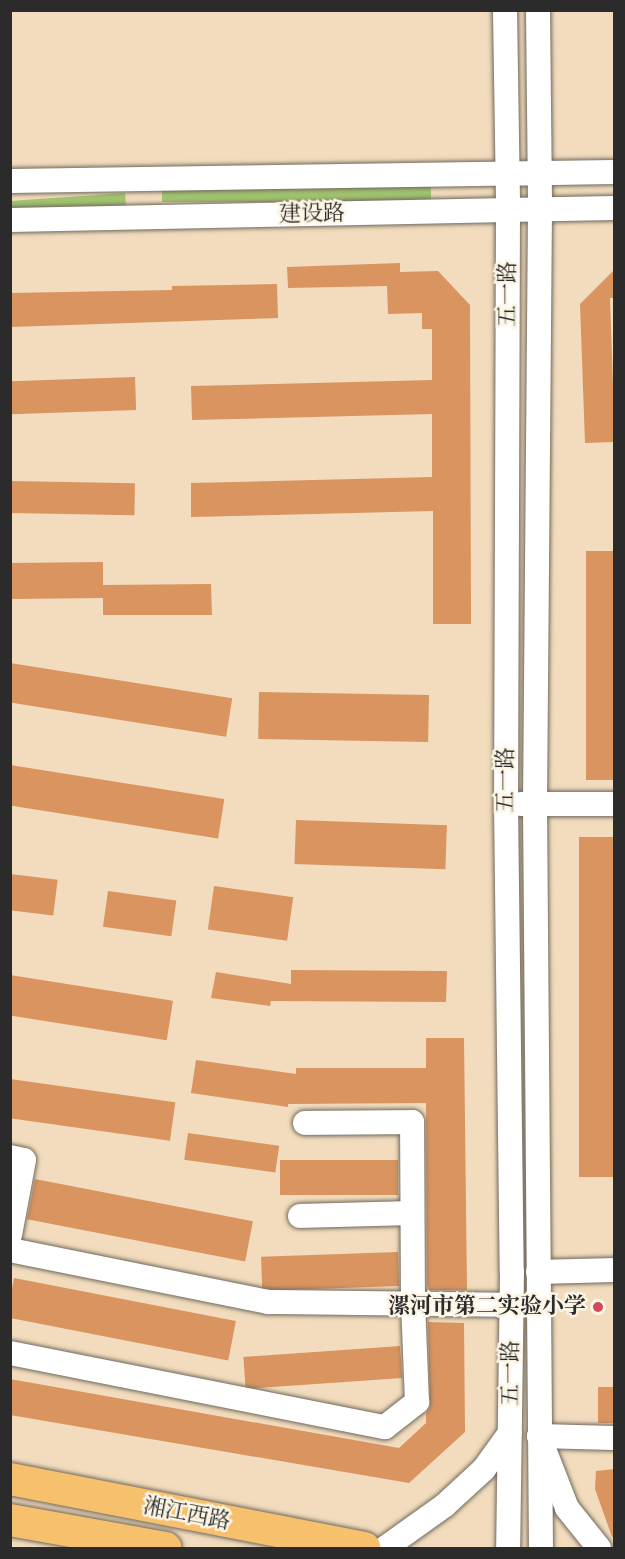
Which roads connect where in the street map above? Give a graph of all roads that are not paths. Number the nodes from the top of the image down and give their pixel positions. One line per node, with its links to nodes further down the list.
1 (505, 10): 3 (street, 五一路)
2 (538, 10): 4 (street, 五一路)
3 (508, 172): 4 (street, 建设路); 6 (street, 建设路); 10 (street, 五一路)
4 (540, 172): 5 (street, 建设路); 9 (street, 五一路)
5 (615, 172)
6 (142, 179): 7 (street, 建设路); 11 (street)
7 (10, 181)
8 (615, 208): 9 (street, 建设路)
9 (540, 209): 10 (street, 建设路); 14 (street, 五一路)
10 (508, 210): 11 (street, 建设路); 13 (street, 五一路)
11 (144, 217): 12 (street, 建设路)
12 (10, 220)
13 (506, 804): 14 (street); 25 (street, 五一路)
14 (535, 804): 15 (street); 23 (street, 五一路)
15 (615, 804)
16 (305, 1123): 18 (street)
17 (10, 1157): 20 (street)
18 (411, 1213): 19 (street); 24 (street)
19 (300, 1216)
20 (10, 1235)
21 (10, 1250): 24 (street)
22 (615, 1270): 23 (street)
23 (538, 1272): 28 (street, 五一路)
24 (413, 1304): 25 (street); 26 (street)
25 (511, 1305): 27 (street, 五一路)
26 (10, 1353)
27 (510, 1433): 34 (street); 35 (street, 五一路)
28 (539, 1436): 29 (street); 36 (street, 五一路); 37 (street)
29 (615, 1438)
30 (10, 1479): 33 (main road, 湘江西路)
31 (10, 1520): 32 (main road, 湘江西路)
32 (166, 1548)
33 (364, 1548)
34 (385, 1548)
35 (508, 1548)
36 (541, 1548)
37 (599, 1548)

